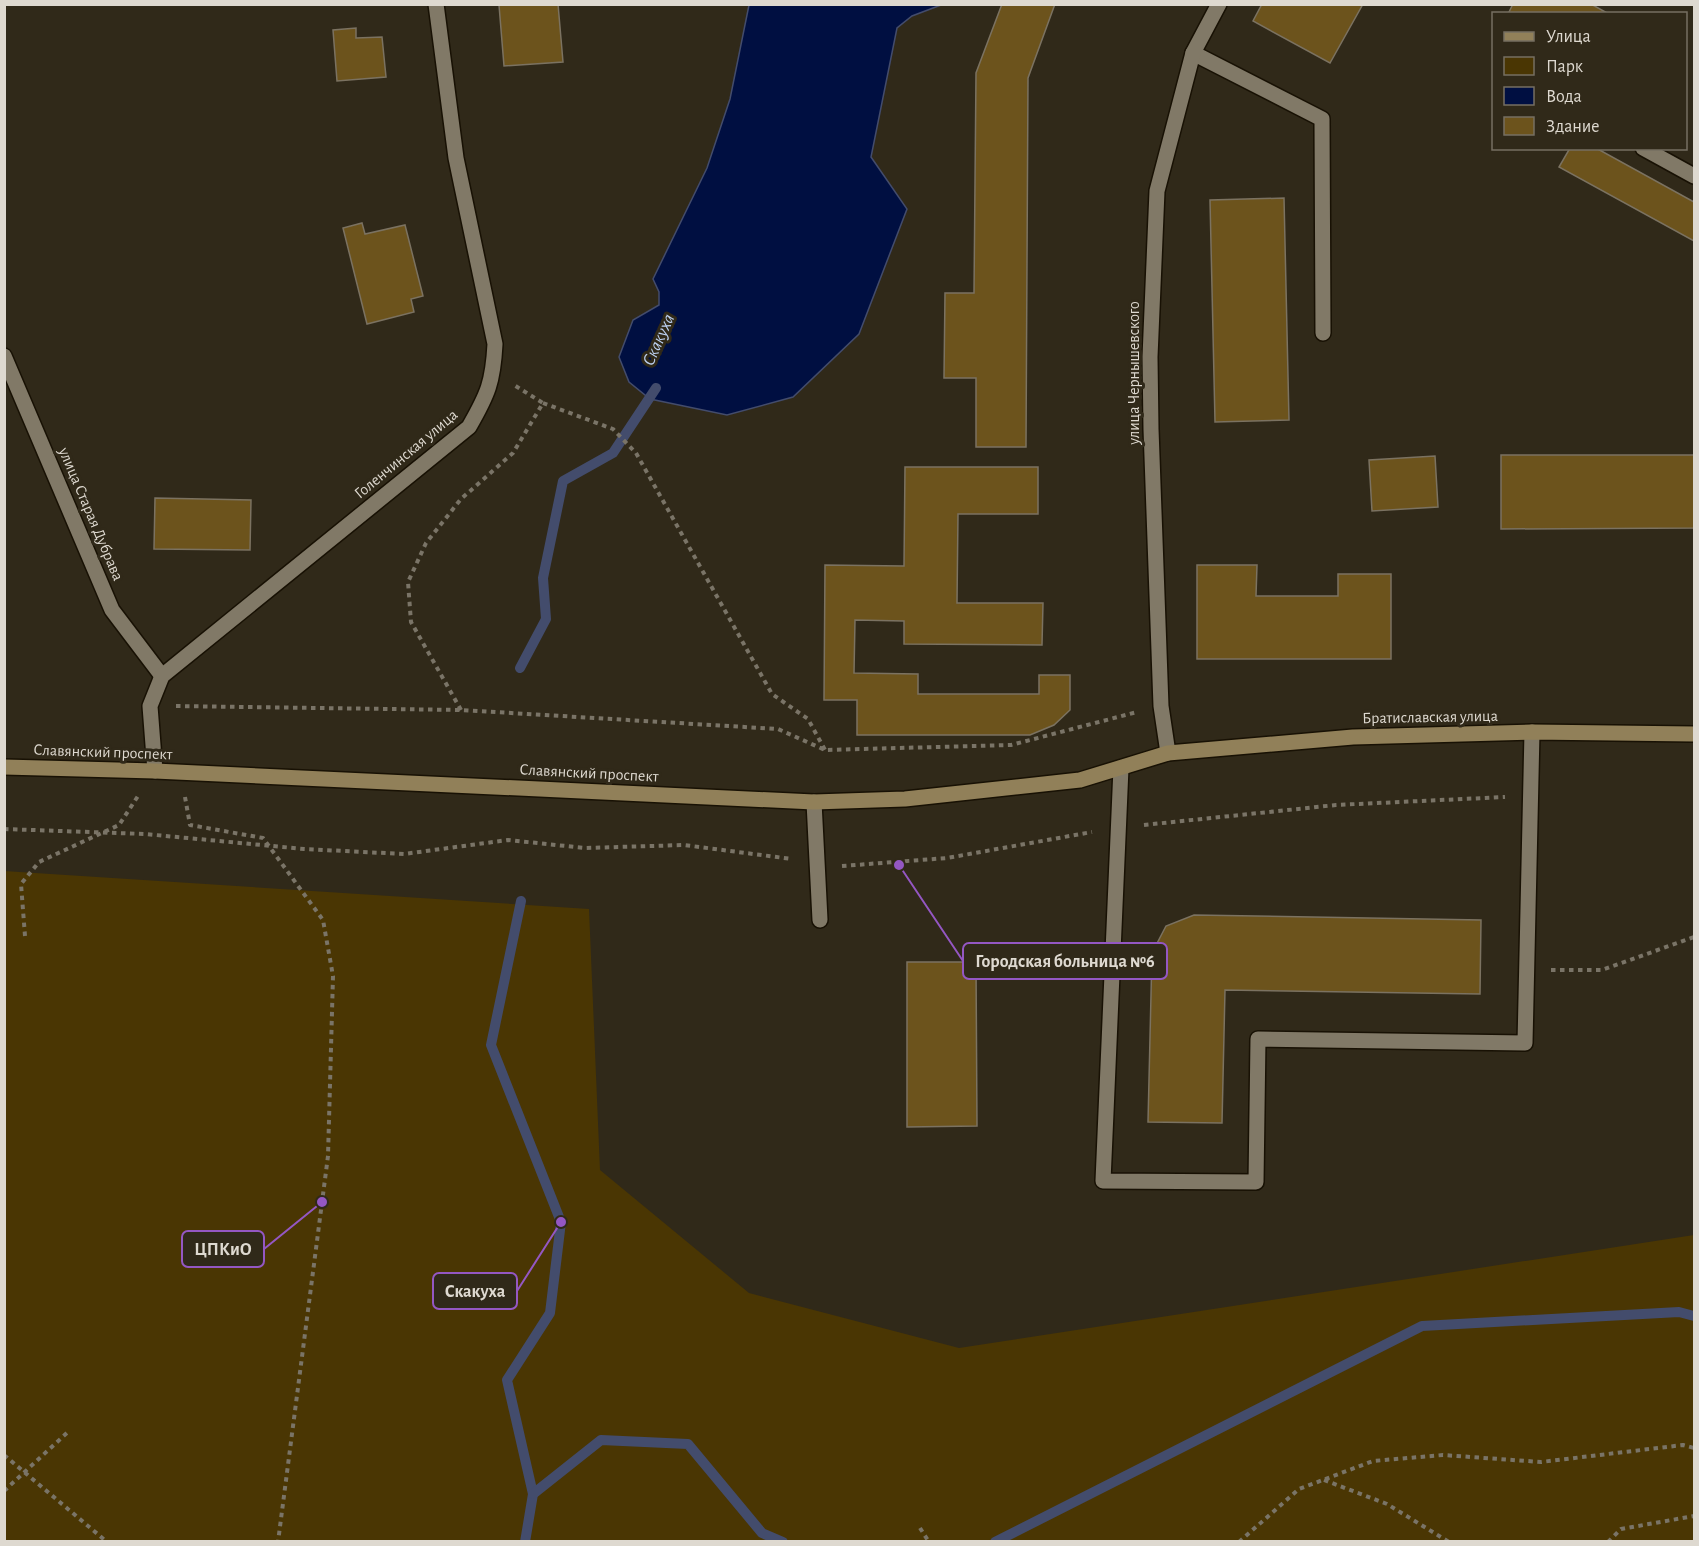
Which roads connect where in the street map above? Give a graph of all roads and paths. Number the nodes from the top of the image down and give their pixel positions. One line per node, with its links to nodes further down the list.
1 (436, 4): 8 (street, Голенчинская улица)
2 (1219, 4): 3 (street, улица Чернышевского)
3 (1193, 53): 6 (street); 12 (street, улица Чернышевского)
4 (1647, 150): 5 (street)
5 (1695, 176)
6 (1323, 333)
7 (4, 356): 10 (street, улица Старая Дубрава)
8 (494, 371): 9 (path); 10 (street, Голенчинская улица)
9 (543, 403): 13 (path); 16 (path)
10 (162, 676): 11 (street, Голенчинская улица)
11 (150, 706): 13 (path); 20 (street, Голенчинская улица)
12 (1161, 706): 16 (path); 17 (street, улица Чернышевского)
13 (462, 710): 16 (path)
14 (1532, 732): 15 (street, Братиславская улица); 17 (street, Братиславская улица); 30 (street)
15 (1695, 734)
16 (825, 750)
17 (1168, 753): 19 (street, Славянский проспект)
18 (4, 767): 20 (street, Славянский проспект)
19 (1121, 768): 22 (street, Славянский проспект); 30 (street)
20 (155, 771): 21 (street, Славянский проспект); 24 (path)
21 (182, 772): 22 (street, Славянский проспект); 25 (path)
22 (814, 801): 27 (street)
23 (4, 829): 24 (path)
24 (101, 833): 25 (path); 28 (path)
25 (269, 846): 26 (path); 41 (path)
26 (741, 853)
27 (820, 920)
28 (25, 936)
29 (1695, 937): 30 (path)
30 (1527, 971)
31 (69, 1431): 34 (path)
32 (1695, 1448): 35 (path)
33 (4, 1455): 34 (path)
34 (25, 1472): 36 (path); 40 (path)
35 (1323, 1480): 39 (path); 44 (path)
36 (4, 1491)
37 (1695, 1516): 45 (path)
38 (920, 1528): 42 (path)
39 (1240, 1541): 43 (path)
40 (106, 1542)
41 (278, 1542)
42 (929, 1542)
43 (1232, 1542)
44 (1449, 1542)
45 (1608, 1542)

